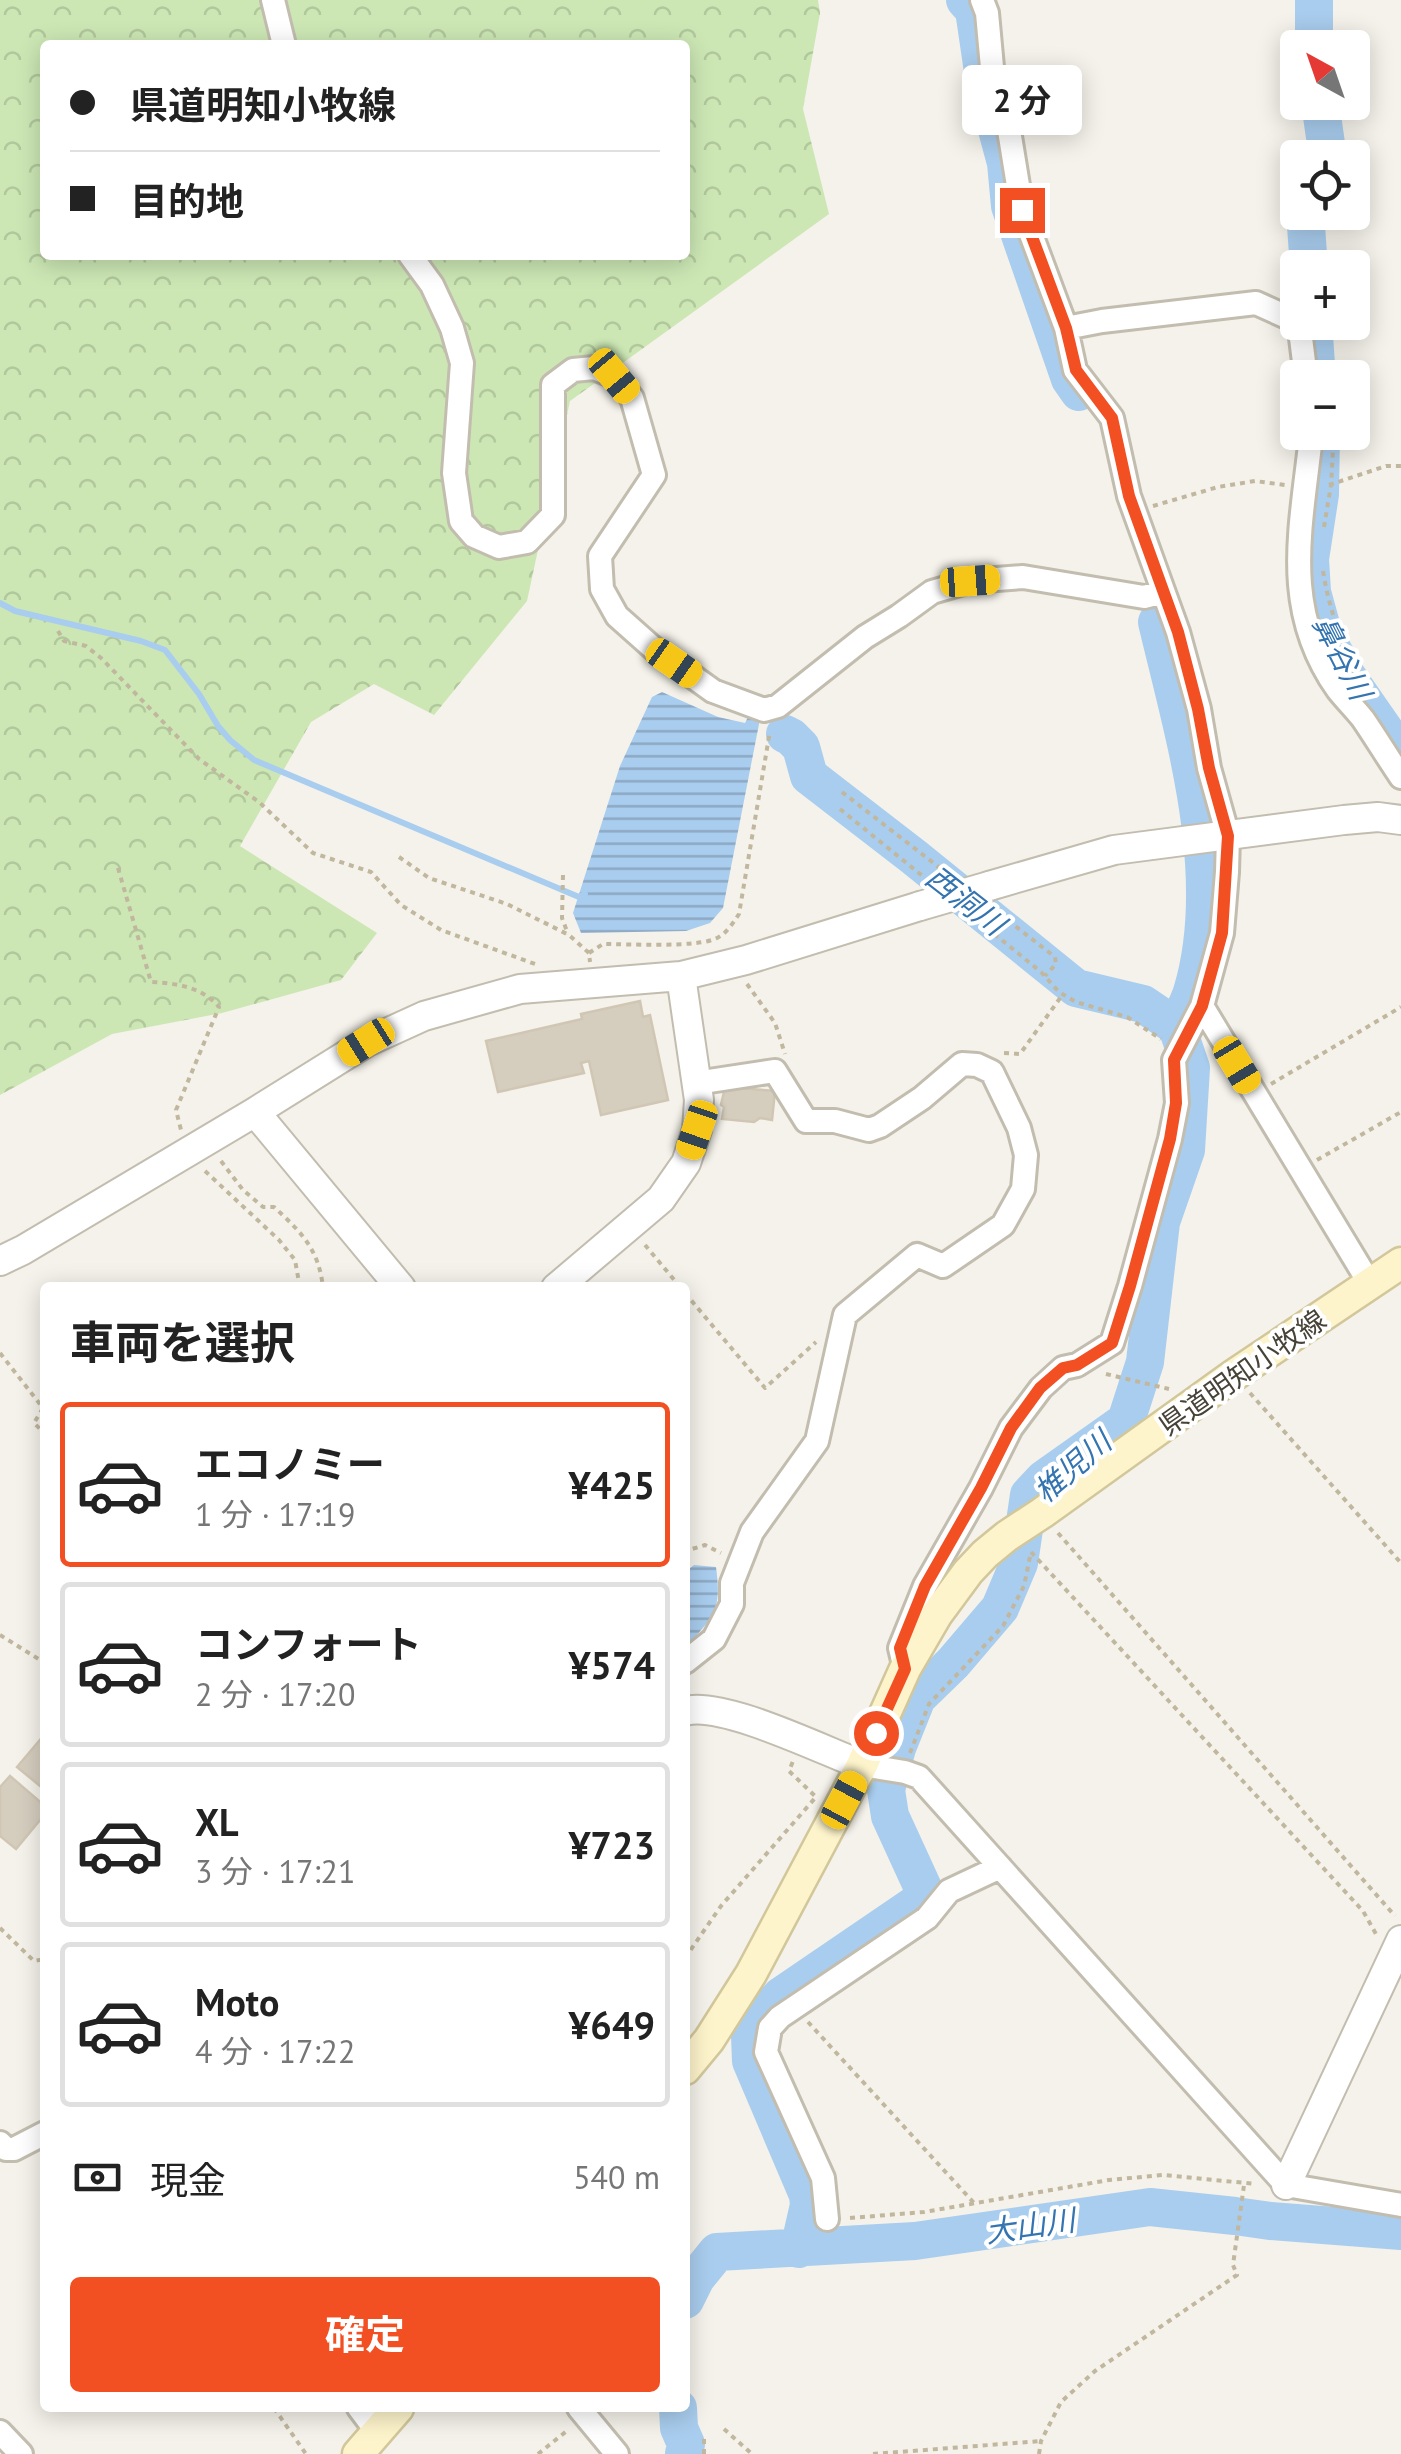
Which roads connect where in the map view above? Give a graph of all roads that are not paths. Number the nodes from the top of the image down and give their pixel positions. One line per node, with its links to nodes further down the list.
1 (272, 0): 3 (street)
2 (982, 0): 6 (street)
3 (283, 40)
4 (414, 260): 8 (street)
5 (1280, 313): 6 (street)
6 (1066, 328): 8 (street)
7 (1311, 450): 9 (street)
8 (1163, 592): 11 (street)
9 (1401, 777)
10 (1401, 820): 11 (street)
11 (1222, 837): 12 (street, bridge); 13 (street)
12 (681, 976): 14 (street); 15 (street)
13 (1202, 1006): 20 (street); 22 (street)
14 (696, 1083): 19 (street); 21 (street)
15 (256, 1112): 16 (street); 18 (street)
16 (0, 1261)
17 (1401, 1263): 20 (main road, 県道明知小牧線)
18 (396, 1282)
19 (563, 1282)
20 (1370, 1284): 22 (main road, 県道明知小牧線)
21 (690, 1658)
22 (905, 1669): 24 (main road, 県道明知小牧線)
23 (690, 1709): 24 (street)
24 (868, 1767): 25 (street); 27 (main road, 県道明知小牧線)
25 (1000, 1867): 30 (street); 32 (street)
26 (1398, 1947): 30 (street)
27 (690, 2062)
28 (40, 2136): 29 (street)
29 (0, 2143)
30 (1286, 2185): 31 (street)
31 (1401, 2205)
32 (827, 2219)
33 (392, 2412): 35 (main road)
34 (592, 2415): 38 (street)
35 (364, 2431)
36 (0, 2432): 37 (street)
37 (21, 2454)
38 (617, 2454)

